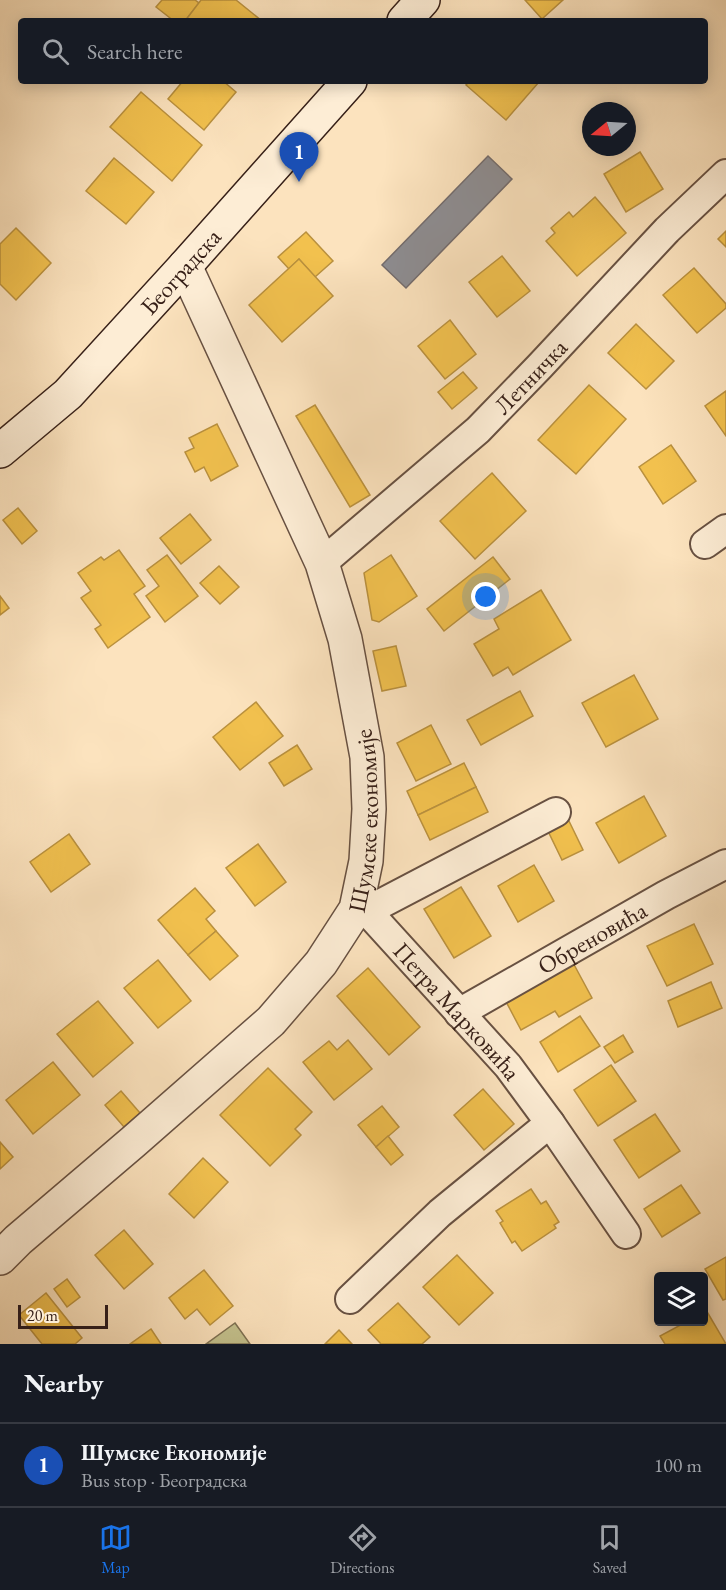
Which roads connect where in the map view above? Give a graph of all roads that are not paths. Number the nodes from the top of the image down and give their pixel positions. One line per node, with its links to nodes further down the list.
1 (423, 0): 2 (street)
2 (407, 18)
3 (347, 84): 5 (street, Београдска)
4 (726, 174): 7 (street, Летничка)
5 (185, 266): 6 (street, Београдска); 7 (street, Шумске економије)
6 (0, 451)
7 (322, 562): 10 (street, Шумске економије)
8 (556, 812): 10 (street)
9 (726, 864): 11 (street, Обреновића)
10 (361, 910): 11 (street, Петра Марковића); 14 (street, Шумске економије)
11 (459, 1013): 12 (street, Петра Марковића)
12 (550, 1123): 13 (street, Петра Марковића); 15 (street)
13 (626, 1234)
14 (0, 1258)
15 (350, 1299)

